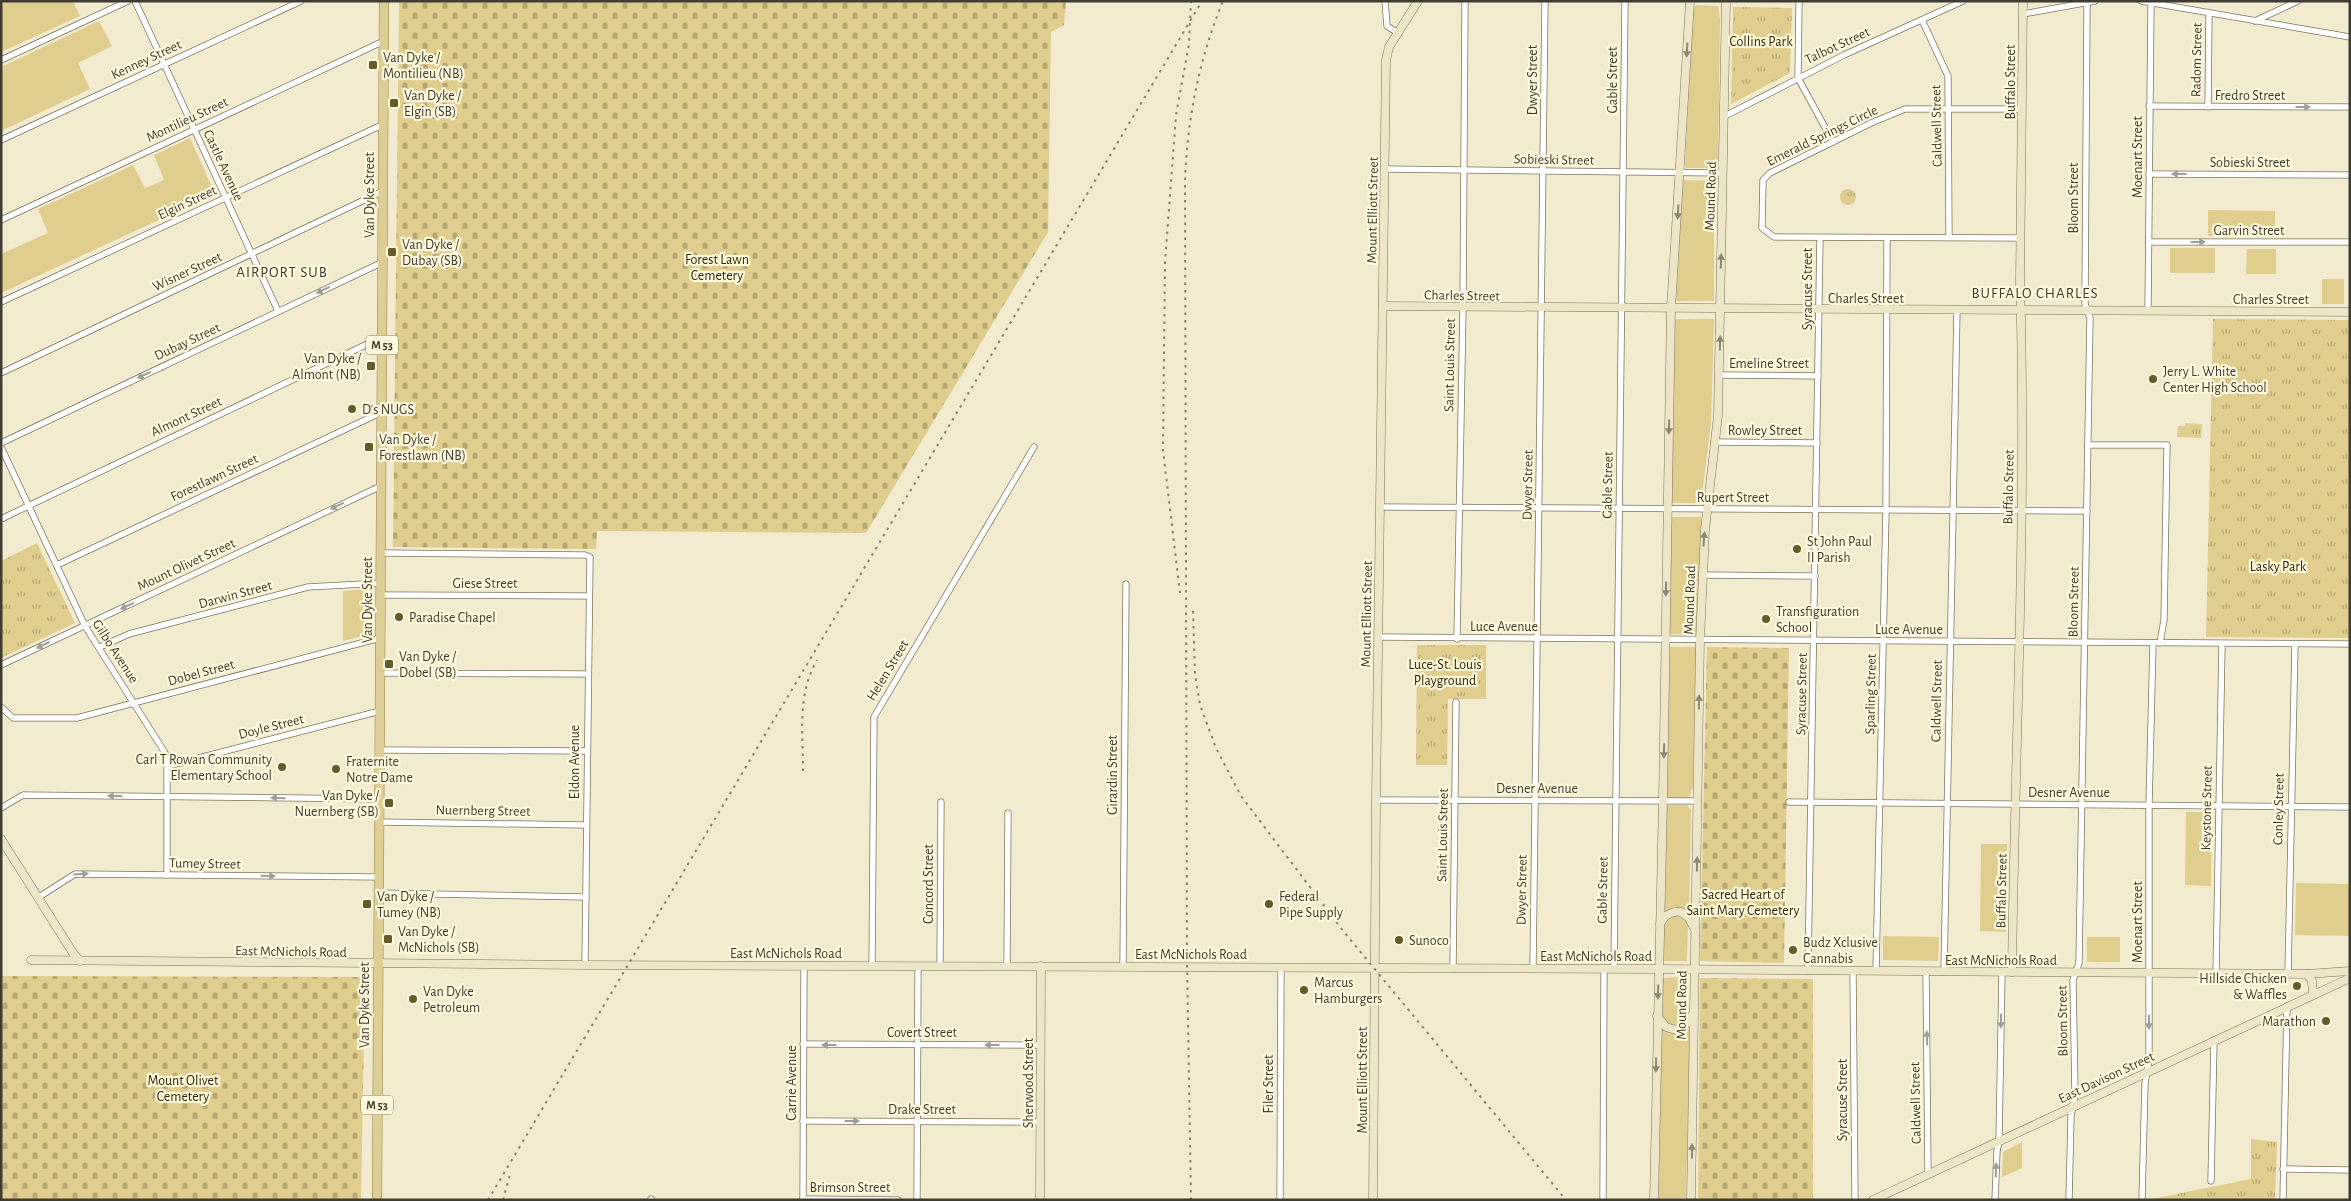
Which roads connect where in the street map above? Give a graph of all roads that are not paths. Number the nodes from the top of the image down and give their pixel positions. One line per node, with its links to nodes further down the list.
1 (128, 1): 27 (street)
2 (135, 1): 28 (street, Castle Avenue)
3 (301, 1): 28 (street, Kenney Street)
4 (384, 1): 26 (main road, Van Dyke Street / M 53)
5 (1385, 1): 24 (street)
6 (1418, 1): 24 (main road, Mount Elliott Street)
7 (1465, 1): 41 (street, Saint Louis Street)
8 (1545, 1): 42 (street, Dwyer Street)
9 (1625, 1): 44 (street, Gable Street)
10 (1690, 1): 43 (main road, Mound Road, one-way to 43)
11 (1726, 1): 35 (main road, Mound Road)
12 (1799, 1): 29 (street)
13 (1963, 1): 22 (street, Talbot Street)
14 (2023, 1): 20 (main road, Buffalo Street)
15 (2095, 1): 18 (street)
16 (2141, 1): 19 (street)
17 (2298, 1): 23 (street)
18 (2087, 3): 20 (street); 70 (street, Bloom Street)
19 (2151, 3): 21 (street); 30 (street, Moenart Street)
20 (2023, 14): 34 (main road, Buffalo Street)
21 (2209, 14): 23 (street); 31 (street, Radom Street)
22 (1922, 20): 29 (street, Talbot Street); 33 (street, Caldwell Street)
23 (2255, 21): 25 (street)
24 (1398, 33): 40 (main road, Mount Elliott Street)
25 (2350, 37)
26 (384, 41): 36 (main road, Van Dyke Street / M 53); 37 (street, Montilieu Street)
27 (1, 60)
28 (164, 65): 37 (street, Castle Avenue); 38 (street, Kenney Street)
29 (1798, 78): 35 (street, Talbot Street); 39 (street)
30 (2150, 106): 31 (street, Fredro Street); 46 (street, Moenart Street)
31 (2208, 107): 32 (street, Fredro Street, one-way to 32)
32 (2350, 107)
33 (1949, 109): 34 (street, Emerald Springs Circle); 39 (street, Emerald Springs Circle); 51 (street, Caldwell Street)
34 (2022, 109): 54 (main road, Buffalo Street)
35 (1725, 116): 45 (main road, Mound Road)
36 (384, 124): 48 (main road, Van Dyke Street / M 53); 49 (street, Elgin Street)
37 (194, 130): 49 (street, Castle Avenue); 50 (street, Montilieu Street)
38 (1, 140)
39 (1833, 142): 52 (street, Emerald Springs Circle)
40 (1385, 170): 41 (street, Sobieski Street); 60 (main road, Mount Elliott Street)
41 (1464, 170): 42 (street, Sobieski Street); 61 (street, Saint Louis Street)
42 (1544, 171): 44 (street, Sobieski Street); 62 (street, Dwyer Street)
43 (1680, 171): 44 (street, Sobieski Street); 45 (street, Sobieski Street); 64 (main road, Mound Road, one-way to 64)
44 (1624, 172): 63 (street, Gable Street)
45 (1723, 173): 65 (main road, Mound Road, one-way to 45)
46 (2149, 174): 47 (street, Sobieski Street, one-way to 46); 55 (street, Moenart Street)
47 (2350, 175)
48 (383, 191): 57 (street, Wisner Street); 58 (main road, Van Dyke Street / M 53)
49 (226, 198): 57 (street, Castle Avenue); 59 (street, Elgin Street)
50 (1, 220)
51 (1949, 237): 53 (street, Emerald Springs Circle); 54 (street, Emerald Springs Circle)
52 (1820, 238): 53 (street, Emerald Springs Circle); 66 (street, Syracuse Street)
53 (1888, 238): 67 (street, Sparling Street)
54 (2020, 238): 69 (main road, Buffalo Street)
55 (2149, 242): 56 (street, Garvin Street, one-way to 56); 71 (street, Moenart Street)
56 (2350, 242)
57 (252, 254): 72 (street, Castle Avenue); 75 (street, Wisner Street)
58 (383, 262): 72 (street, Dubay Street, one-way to 72); 74 (main road, Van Dyke Street / M 53)
59 (1, 302)
60 (1383, 306): 61 (main road, Charles Street); 87 (main road, Mount Elliott Street)
61 (1463, 307): 62 (main road, Charles Street); 88 (street, Saint Louis Street)
62 (1543, 308): 63 (main road, Charles Street); 89 (street, Dwyer Street)
63 (1623, 309): 64 (main road, Charles Street); 90 (street, Gable Street)
64 (1671, 309): 65 (main road, Charles Street); 91 (main road, Mound Road, one-way to 91)
65 (1719, 310): 66 (main road, Charles Street); 76 (main road, Mound Road, one-way to 65)
66 (1819, 310): 67 (main road, Charles Street); 77 (street, Syracuse Street)
67 (1887, 310): 68 (main road, Charles Street); 94 (street, Sparling Street)
68 (1956, 310): 69 (main road, Charles Street); 95 (street, Caldwell Street)
69 (2021, 310): 70 (main road, Charles Street); 96 (main road, Buffalo Street)
70 (2088, 311): 71 (main road, Charles Street); 82 (street, Bloom Street)
71 (2148, 311): 73 (main road, Charles Street)
72 (278, 312): 80 (street, Dubay Street, one-way to 80)
73 (2350, 312)
74 (382, 337): 78 (main road, Van Dyke Street / M 53); 86 (street, Almont Street)
75 (1, 373)
76 (1719, 375): 77 (street, Emeline Street); 79 (main road, Mound Road)
77 (1818, 376): 81 (street, Syracuse Street)
78 (382, 412): 85 (main road, Van Dyke Street / M 53); 100 (street, Forestlawn Street)
79 (1714, 442): 81 (street, Rowley Street); 92 (main road, Mound Road)
80 (1, 443)
81 (1817, 443): 93 (street, Syracuse Street)
82 (2088, 445): 97 (street, Bloom Street); 121 (street)
83 (1, 447): 86 (street, Gilbo Avenue)
84 (1034, 447): 172 (street, Helen Street)
85 (381, 486): 99 (main road, Van Dyke Street / M 53); 107 (street, Mount Olivet Street, one-way to 107)
86 (29, 505): 98 (street, Almont Street); 100 (street, Gilbo Avenue)
87 (1380, 507): 88 (street, Rupert Street); 108 (main road, Mount Elliott Street)
88 (1459, 508): 89 (street, Rupert Street); 110 (street, Saint Louis Street)
89 (1539, 508): 90 (street, Rupert Street); 111 (street, Dwyer Street)
90 (1619, 509): 91 (street, Rupert Street); 112 (street, Gable Street)
91 (1668, 510): 92 (street, Rupert Street); 113 (main road, Mound Road, one-way to 113)
92 (1707, 510): 93 (street, Rupert Street); 101 (main road, Mound Road, one-way to 92)
93 (1816, 510): 94 (street, Rupert Street); 102 (street, Syracuse Street)
94 (1886, 510): 95 (street, Rupert Street); 116 (street, Sparling Street)
95 (1952, 510): 96 (street, Rupert Street); 117 (street, Caldwell Street)
96 (2021, 510): 97 (street, Rupert Street); 118 (main road, Buffalo Street)
97 (2087, 510): 119 (street, Bloom Street)
98 (1, 519)
99 (381, 552): 103 (main road, Van Dyke Street / M 53); 106 (street, Eldon Avenue)
100 (56, 565): 107 (street, Gilbo Avenue)
101 (1702, 575): 102 (street); 114 (main road, Mound Road)
102 (1815, 576): 115 (street, Syracuse Street)
103 (380, 583): 105 (main road, Van Dyke Street / M 53); 125 (street, Darwin Street)
104 (1126, 584): 177 (street, Girardin Street)
105 (380, 595): 106 (street, Giese Street); 109 (main road, Van Dyke Street / M 53)
106 (589, 596): 128 (street, Eldon Avenue)
107 (85, 626): 125 (street, Gilbo Avenue); 126 (street, Mount Olivet Street, one-way to 126)
108 (1378, 637): 110 (street, Luce Avenue); 138 (main road, Mount Elliott Street)
109 (380, 638): 127 (main road, Van Dyke Street / M 53); 129 (street, Dobel Street)
110 (1456, 639): 111 (street, Luce Avenue)
111 (1537, 639): 112 (street, Luce Avenue); 140 (street, Dwyer Street)
112 (1617, 640): 113 (street, Luce Avenue); 141 (street, Gable Street)
113 (1666, 640): 114 (street, Luce Avenue); 142 (main road, Mound Road, one-way to 142)
114 (1700, 640): 115 (street, Luce Avenue); 143 (main road, Mound Road, one-way to 114)
115 (1814, 641): 116 (street, Luce Avenue); 146 (street, Syracuse Street)
116 (1884, 642): 117 (street, Luce Avenue); 147 (street, Sparling Street)
117 (1949, 642): 118 (street, Luce Avenue); 148 (street, Caldwell Street)
118 (2019, 642): 119 (street, Luce Avenue); 149 (main road, Buffalo Street)
119 (2085, 642): 120 (street, Luce Avenue); 150 (street, Bloom Street)
120 (2153, 643): 121 (street, Luce Avenue); 151 (street, Moenart Street)
121 (2160, 643): 122 (street, Luce Avenue)
122 (2222, 644): 123 (street, Luce Avenue); 152 (street, Keystone Street)
123 (2295, 644): 124 (street, Luce Avenue); 153 (street, Conley Street)
124 (2350, 644)
125 (100, 647): 129 (street, Gilbo Avenue)
126 (1, 665)
127 (380, 673): 128 (street); 132 (main road, Van Dyke Street / M 53)
128 (587, 674): 134 (street, Eldon Avenue)
129 (134, 702): 131 (street, Dobel Street); 135 (street, Gilbo Avenue)
130 (1456, 702): 139 (street, Saint Louis Street)
131 (1, 707)
132 (380, 711): 133 (main road, Van Dyke Street / M 53); 135 (street, Doyle Street)
133 (380, 750): 134 (street); 137 (main road, Van Dyke Street / M 53)
134 (587, 751): 158 (street, Eldon Avenue)
135 (168, 766): 136 (street, Gilbo Avenue)
136 (167, 797): 137 (street, one-way to 136); 155 (street, one-way to 155); 160 (street, Gilbo Avenue)
137 (379, 799): 157 (main road, Van Dyke Street / M 53)
138 (1376, 800): 139 (street, Desner Avenue); 179 (main road, Mount Elliott Street)
139 (1455, 800): 140 (street, Desner Avenue); 181 (street, Saint Louis Street)
140 (1535, 800): 141 (street, Desner Avenue); 180 (street, Dwyer Street)
141 (1615, 801): 142 (street, Desner Avenue); 183 (street, Gable Street)
142 (1663, 801): 143 (street, Desner Avenue); 165 (main road, Mound Road)
143 (1698, 801): 166 (main road, Mound Road, one-way to 143)
144 (941, 802): 174 (street, Concord Street)
145 (1788, 802): 146 (street, Desner Avenue)
146 (1812, 802): 147 (street, Desner Avenue); 186 (street, Syracuse Street)
147 (1879, 803): 148 (street, Desner Avenue); 188 (street, Sparling Street)
148 (1947, 803): 149 (street, Desner Avenue); 191 (street, Caldwell Street)
149 (2014, 804): 150 (street, Desner Avenue); 193 (main road, Buffalo Street)
150 (2082, 804): 151 (street, Desner Avenue); 194 (street, Bloom Street)
151 (2150, 805): 152 (street, Desner Avenue); 195 (street, Moenart Street)
152 (2218, 806): 153 (street, Desner Avenue); 196 (street, Keystone Street)
153 (2291, 806): 154 (street, Desner Avenue); 197 (street, Conley Street)
154 (2350, 807)
155 (1, 808)
156 (1008, 814): 175 (street)
157 (379, 822): 158 (street, Nuernberg Street); 161 (main road, Van Dyke Street / M 53)
158 (586, 825): 164 (street, Eldon Avenue)
159 (1, 840): 163 (main road)
160 (167, 875): 161 (street, Tumey Street, one-way to 161); 163 (street, Tumey Street, one-way to 160)
161 (379, 877): 162 (main road, Van Dyke Street / M 53)
162 (378, 893): 164 (street); 169 (main road, Van Dyke Street / M 53)
163 (39, 897): 167 (main road)
164 (586, 897): 170 (street, Eldon Avenue)
165 (1659, 925): 166 (main road); 184 (main road, Mound Road)
166 (1695, 930): 185 (main road, Mound Road)
167 (71, 957): 168 (main road, East McNichols Road); 169 (main road, East McNichols Road)
168 (31, 960)
169 (378, 964): 170 (main road, East McNichols Road); 218 (main road, Van Dyke Street / M 53)
170 (585, 965): 171 (main road, East McNichols Road)
171 (804, 966): 172 (main road, East McNichols Road); 205 (street, Carrie Avenue)
172 (872, 966): 173 (main road, East McNichols Road)
173 (918, 966): 174 (main road, East McNichols Road); 206 (street)
174 (940, 966): 175 (main road, East McNichols Road)
175 (1007, 966): 176 (main road, East McNichols Road)
176 (1041, 966): 177 (main road, East McNichols Road); 207 (main road, Sherwood Street)
177 (1123, 967): 178 (main road, East McNichols Road)
178 (1281, 967): 179 (main road, East McNichols Road); 223 (street, Filer Street)
179 (1375, 968): 181 (main road, East McNichols Road); 224 (main road, Mount Elliott Street)
180 (1533, 968): 181 (main road, East McNichols Road); 182 (main road, East McNichols Road)
181 (1453, 969)
182 (1604, 969): 183 (main road, East McNichols Road); 225 (street)
183 (1614, 969): 184 (main road, East McNichols Road)
184 (1659, 969): 185 (main road, East McNichols Road); 203 (main road, Mound Road, one-way to 203)
185 (1694, 969): 186 (main road, East McNichols Road); 202 (main road, Mound Road)
186 (1808, 970): 187 (main road, East McNichols Road)
187 (1854, 971): 188 (main road, East McNichols Road); 228 (street, Syracuse Street)
188 (1876, 971): 190 (main road, East McNichols Road)
189 (2350, 971): 198 (main road, East McNichols Road)
190 (1926, 972): 191 (main road, East McNichols Road); 216 (street, Caldwell Street, one-way to 190)
191 (1944, 972): 192 (main road, East McNichols Road)
192 (2002, 972): 193 (main road, East McNichols Road); 213 (street, one-way to 213)
193 (2012, 972): 194 (main road, East McNichols Road)
194 (2076, 973): 195 (main road, East McNichols Road); 209 (street, Bloom Street)
195 (2149, 973): 196 (main road, East McNichols Road); 208 (street, Moenart Street, one-way to 208)
196 (2216, 973): 197 (main road, East McNichols Road)
197 (2288, 974): 198 (main road, East McNichols Road)
198 (2307, 974): 200 (main road)
199 (2350, 978): 200 (main road, East Davison Street)
200 (2313, 994): 201 (main road, East Davison Street)
201 (2287, 1006): 204 (main road, East Davison Street); 214 (street)
202 (1693, 1014): 203 (main road); 227 (main road, Mound Road, one-way to 202)
203 (1657, 1016): 226 (main road, Mound Road, one-way to 226)
204 (2214, 1040): 208 (main road, East Davison Street); 217 (street)
205 (803, 1044): 206 (street, Covert Street, one-way to 205); 210 (street, Carrie Avenue)
206 (918, 1045): 207 (street, Covert Street, one-way to 206); 211 (street)
207 (1041, 1045): 212 (main road, Sherwood Street)
208 (2147, 1072): 209 (main road, East Davison Street); 232 (street, Moenart Street)
209 (2073, 1106): 213 (main road, East Davison Street); 231 (street, Bloom Street)
210 (803, 1121): 211 (street, Drake Street, one-way to 211); 219 (street, Carrie Avenue)
211 (917, 1121): 212 (street, Drake Street); 221 (street)
212 (1040, 1122): 222 (main road, Sherwood Street)
213 (1999, 1141): 216 (main road, East Davison Street); 230 (street, one-way to 213)
214 (2283, 1169): 215 (street); 233 (street)
215 (2350, 1170)
216 (1928, 1174): 229 (main road, East Davison Street)
217 (2211, 1181)
218 (377, 1200)
219 (803, 1200): 220 (street, Brimson Street)
220 (898, 1200)
221 (917, 1200)
222 (1040, 1200)
223 (1280, 1200)
224 (1373, 1200)
225 (1603, 1200)
226 (1654, 1200)
227 (1692, 1200)
228 (1855, 1200)
229 (1873, 1200)
230 (1995, 1200)
231 (2069, 1200)
232 (2142, 1200)
233 (2283, 1200)

